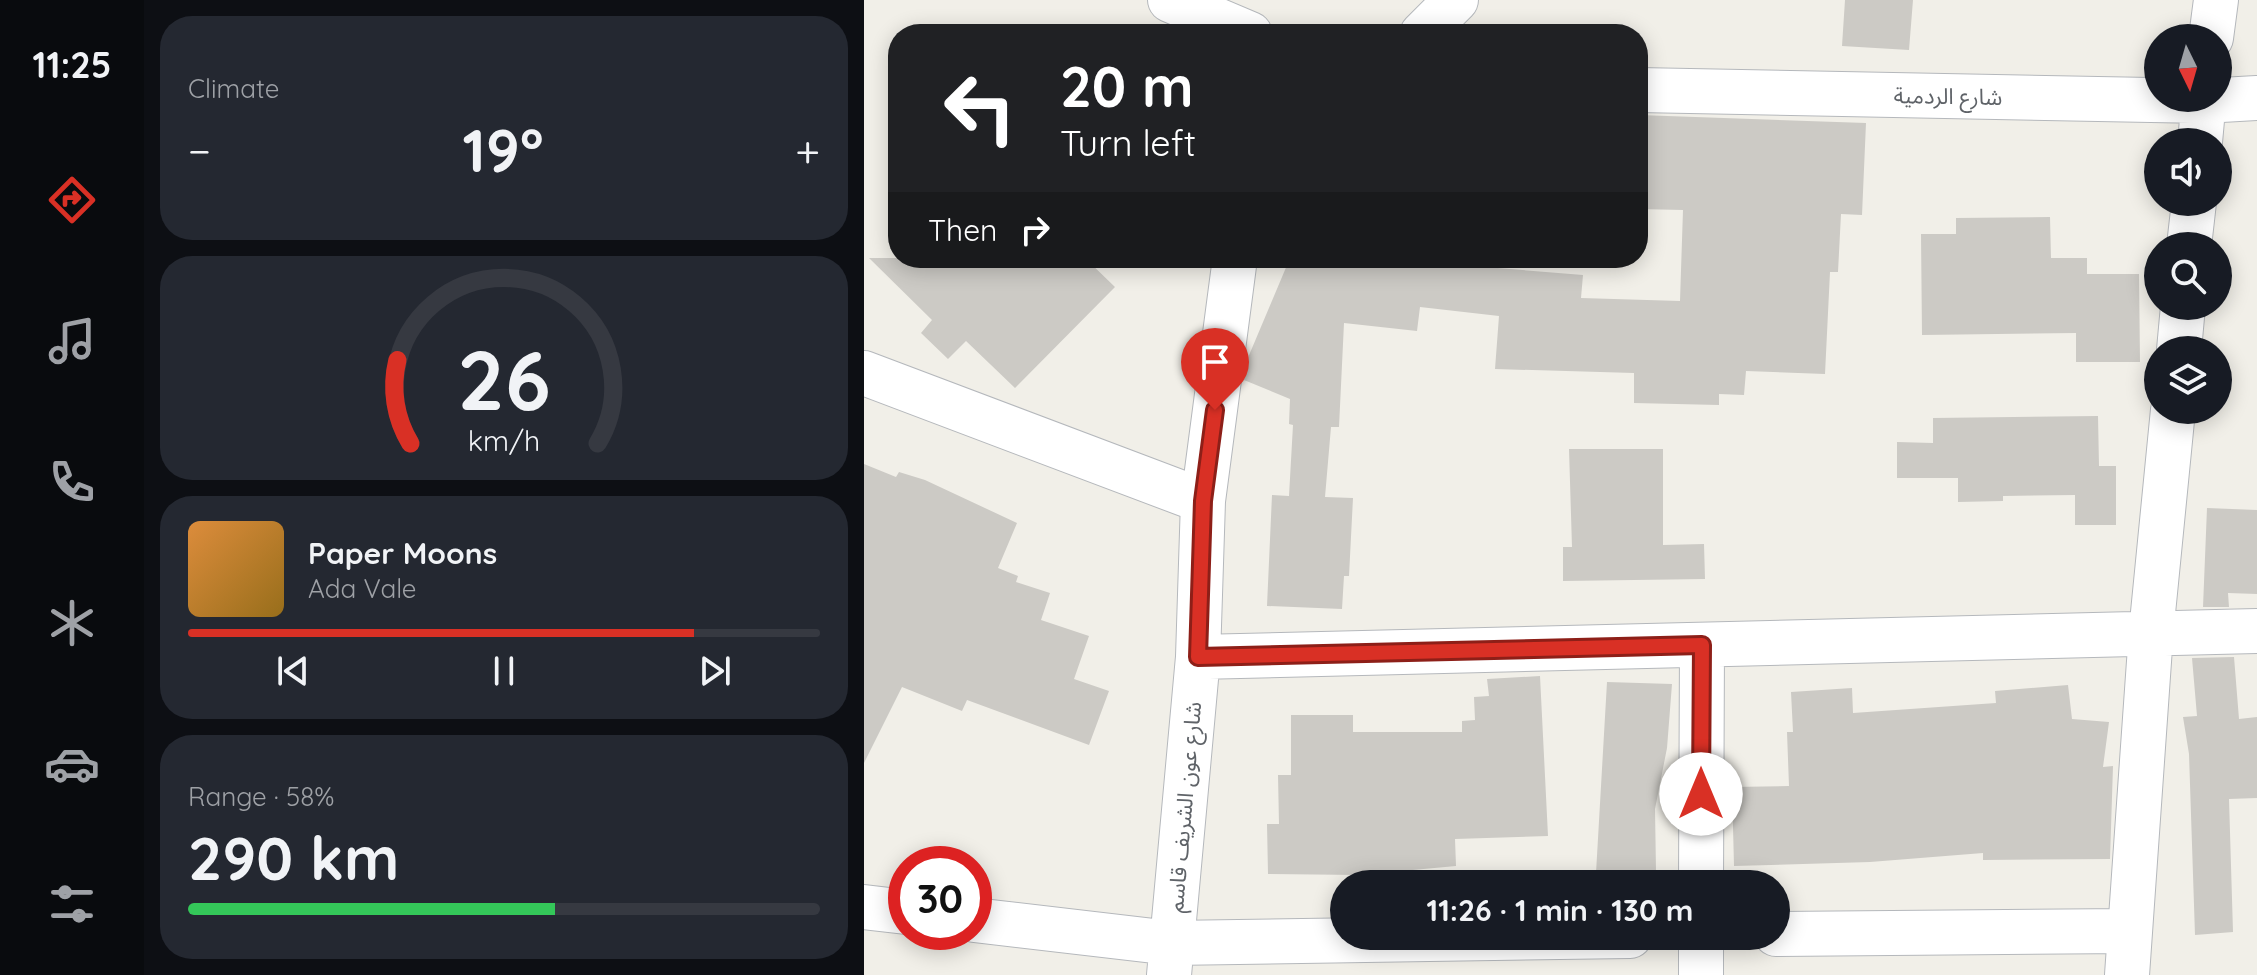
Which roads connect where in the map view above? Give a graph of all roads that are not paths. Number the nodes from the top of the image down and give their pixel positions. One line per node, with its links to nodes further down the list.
1 (1170, 0): 4 (street)
2 (1456, 0): 5 (street)
3 (2216, 0): 6 (street)
4 (1226, 24)
5 (1432, 24)
6 (2213, 24)
7 (1648, 90): 9 (street, شارع الردمية)
8 (2257, 98): 9 (street, شارع الردمية)
9 (2202, 114)
10 (1234, 268): 13 (street, شارع عون الشريف قاسم)
11 (864, 373): 13 (street)
12 (2172, 424): 15 (street)
13 (1203, 501): 17 (street, شارع عون الشريف قاسم)
14 (2257, 631): 15 (street)
15 (2151, 633): 16 (street); 22 (street)
16 (1702, 645): 17 (street); 18 (street)
17 (1198, 657): 26 (street, شارع عون الشريف قاسم)
18 (1701, 870)
19 (864, 907): 20 (street)
20 (888, 910)
21 (992, 924): 26 (street)
22 (2128, 931): 23 (street); 28 (street)
23 (1790, 934)
24 (1350, 950): 26 (street)
25 (1701, 950): 27 (street)
26 (1170, 959)
27 (1701, 975)
28 (2127, 975)

